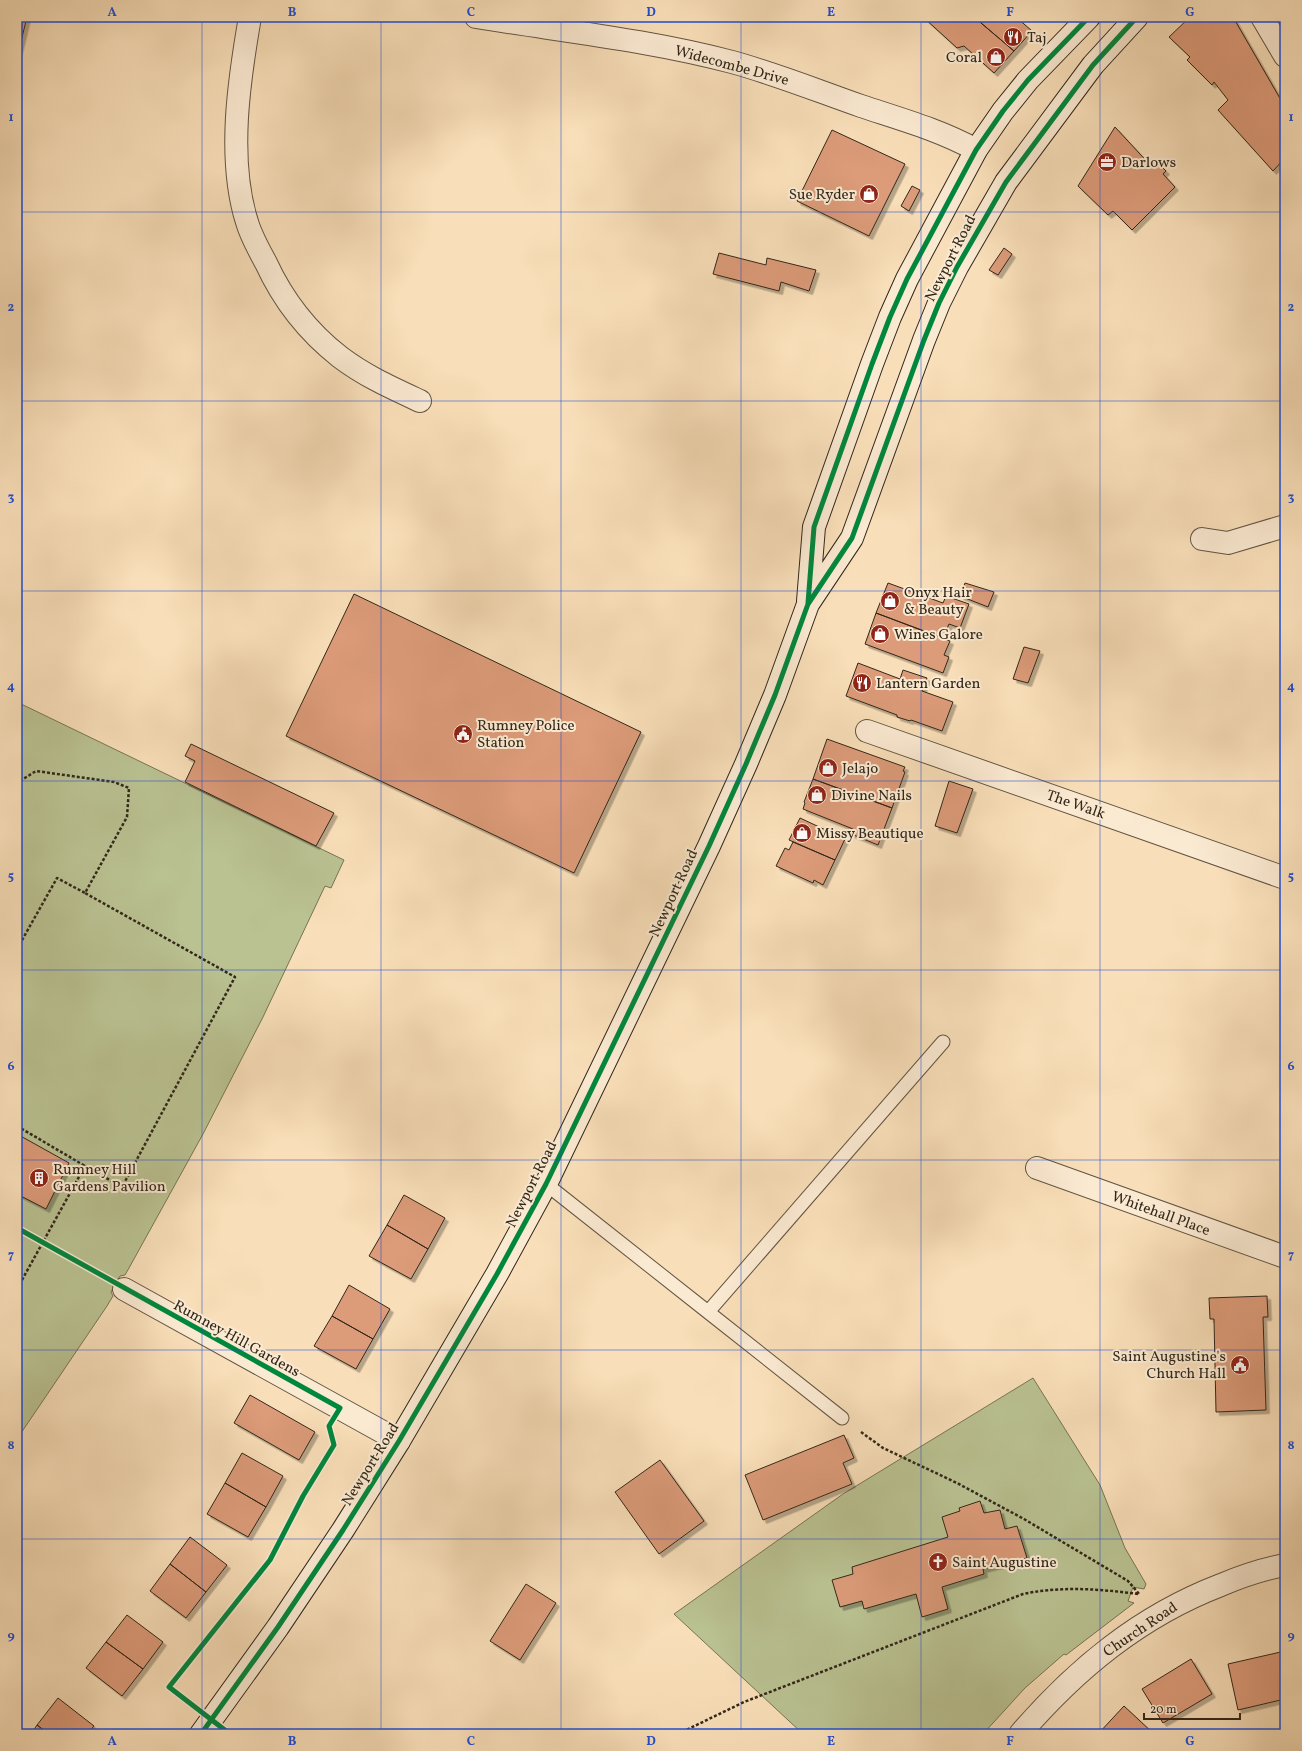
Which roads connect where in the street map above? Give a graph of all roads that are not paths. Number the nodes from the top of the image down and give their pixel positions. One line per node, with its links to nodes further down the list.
1 (250, 17): 8 (main road)
2 (476, 17): 7 (main road, Widecombe Drive)
3 (1089, 17): 7 (main road, Newport Road)
4 (1137, 17): 11 (main road, Newport Road)
5 (1262, 17): 6 (main road)
6 (1285, 56)
7 (976, 150): 11 (main road, Newport Road)
8 (420, 401)
9 (1285, 526): 10 (main road)
10 (1202, 538)
11 (808, 604): 16 (main road, Newport Road)
12 (867, 731): 13 (main road, The Walk)
13 (1285, 878)
14 (943, 1042): 19 (lane)
15 (1037, 1168): 17 (main road, Whitehall Place)
16 (546, 1184): 19 (lane); 21 (main road, Newport Road)
17 (1285, 1257)
18 (124, 1289): 21 (main road, Rumney Hill Gardens)
19 (708, 1312): 20 (lane)
20 (842, 1418)
21 (399, 1441): 23 (main road, Newport Road)
22 (1285, 1565): 24 (main road, Church Road)
23 (201, 1734)
24 (1020, 1734)

